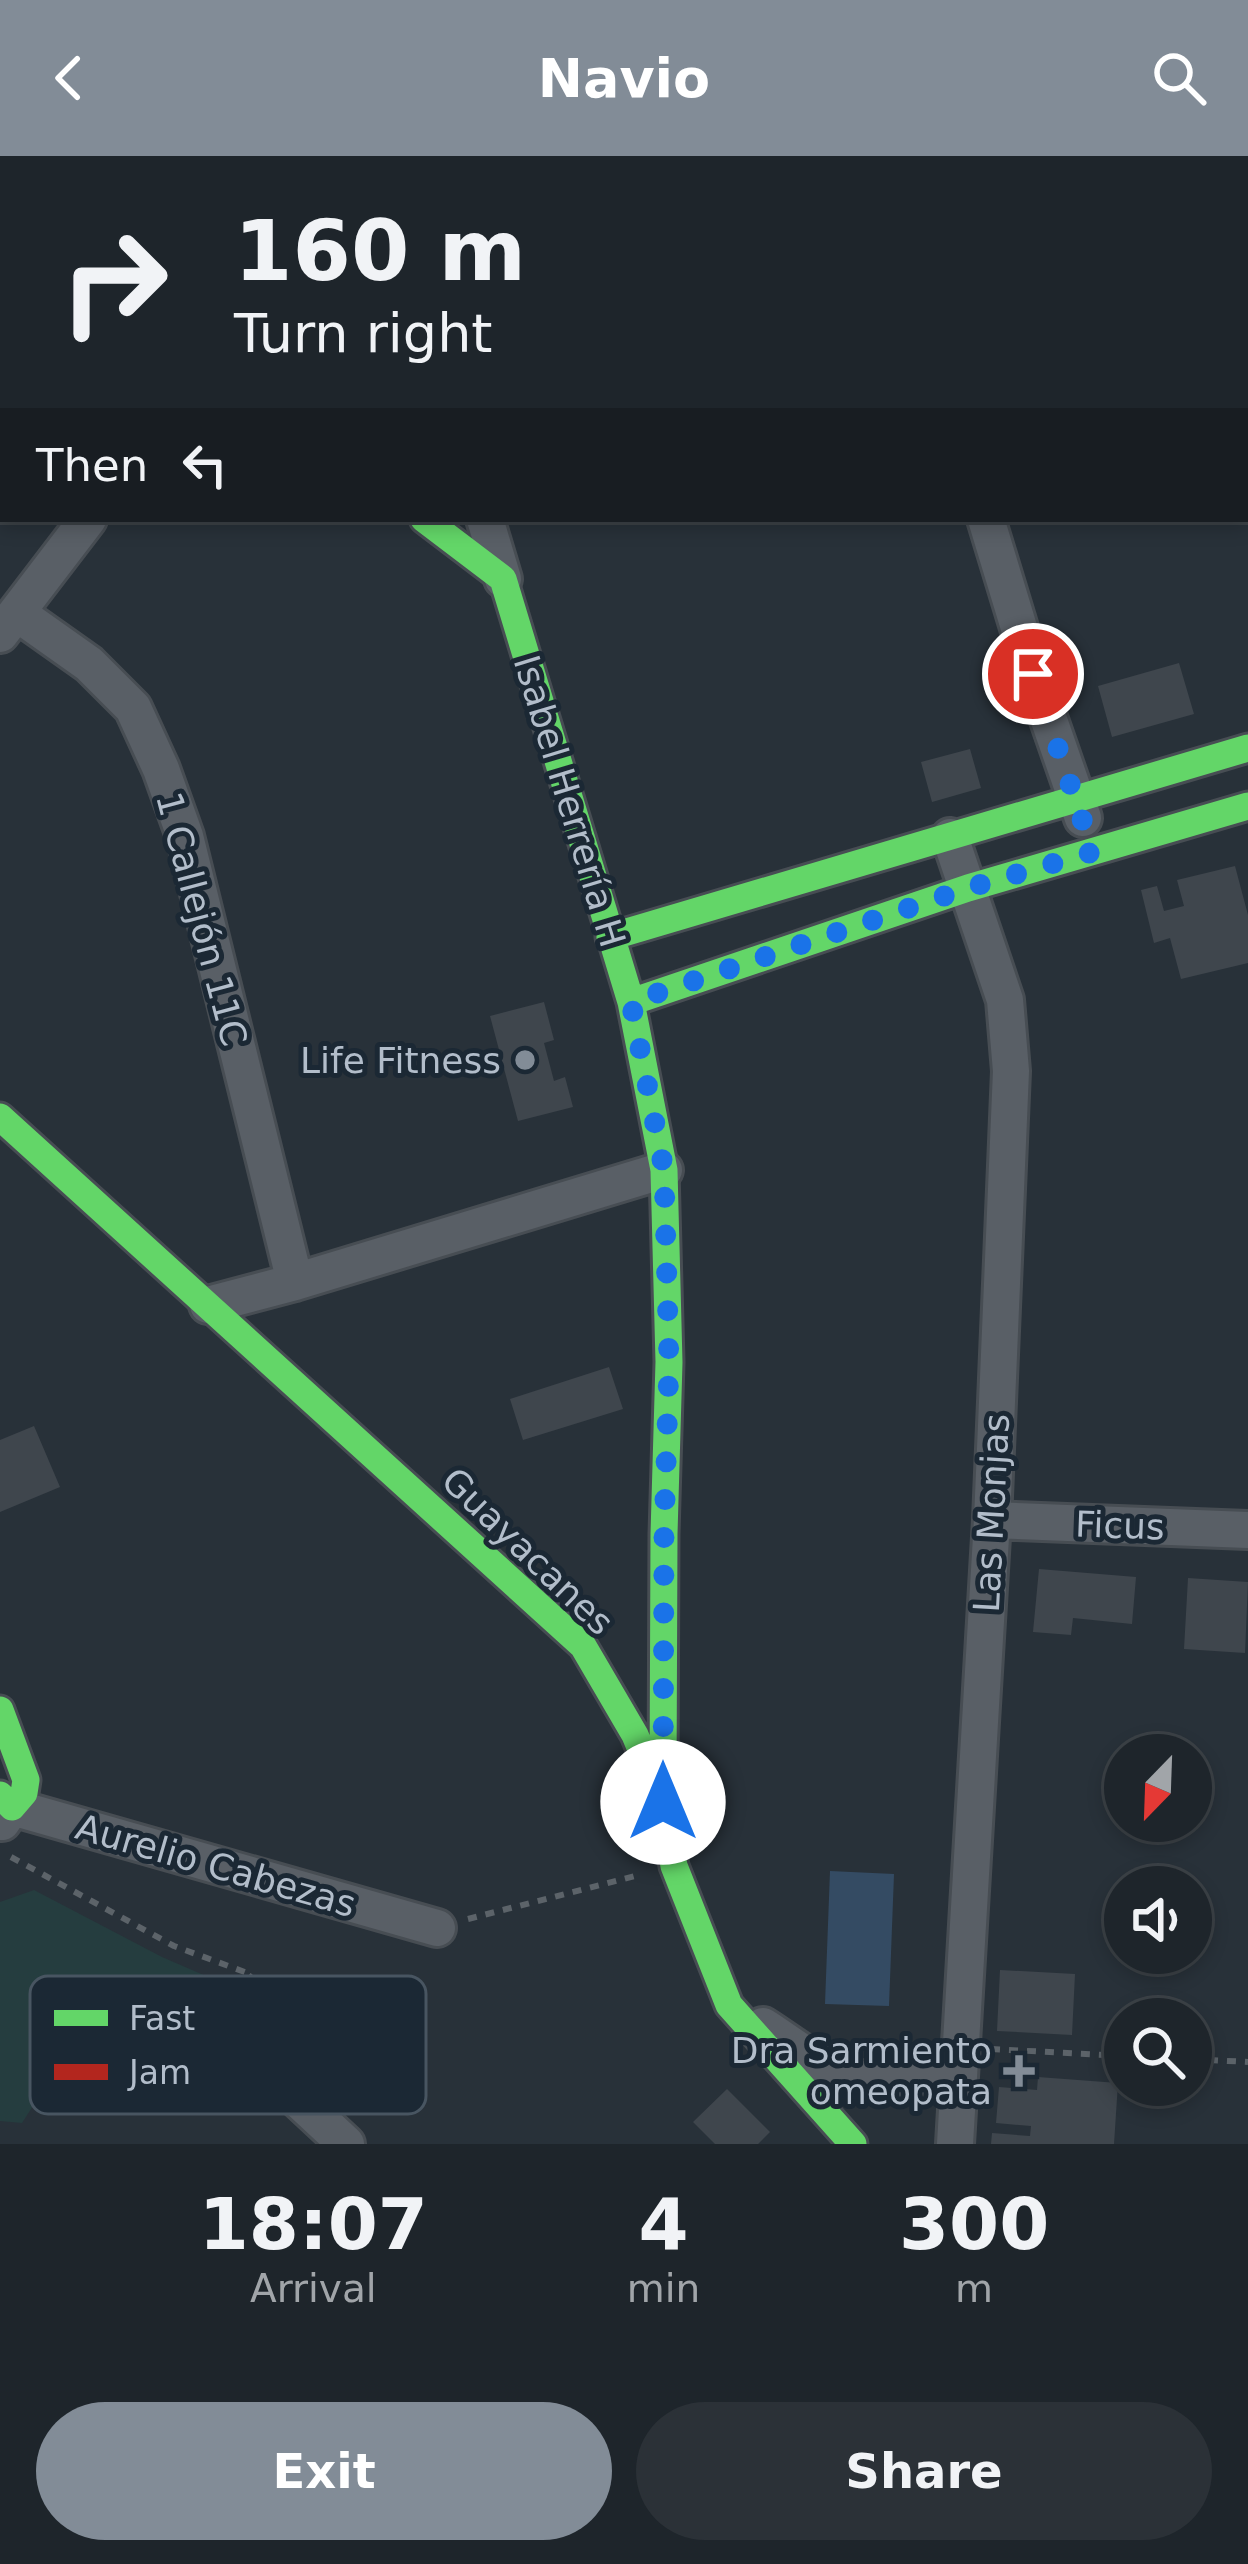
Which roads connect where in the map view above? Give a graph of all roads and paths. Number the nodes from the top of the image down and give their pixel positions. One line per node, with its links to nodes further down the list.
1 (86, 522): 6 (street)
2 (428, 522): 5 (street)
3 (486, 522): 5 (street, Isabel Herrería H)
4 (987, 522): 8 (street)
5 (502, 579): 13 (street, Isabel Herrería H)
6 (8, 623): 17 (street, 1 Callejón 11C)
7 (1246, 751): 8 (street)
8 (1077, 799): 10 (street); 11 (street)
9 (1248, 806): 11 (street)
10 (950, 837): 12 (street, Las Monjas); 13 (street)
11 (1093, 852): 12 (street)
12 (968, 888): 14 (street); 19 (street, Las Monjas)
13 (610, 937): 14 (street, Isabel Herrería H)
14 (631, 1002): 16 (street, Isabel Herrería H)
15 (0, 1118): 18 (street, Guayacanes)
16 (664, 1170): 17 (street); 21 (street, Isabel Herrería H)
17 (295, 1282): 18 (street)
18 (208, 1305): 24 (street, Guayacanes)
19 (992, 1520): 20 (street, Ficus); 31 (street, Las Monjas)
20 (1248, 1530)
21 (664, 1578): 22 (street); 24 (street, Isabel Herrería H)
22 (640, 1616)
23 (0, 1710): 25 (street)
24 (663, 1802): 27 (street, Guayacanes)
25 (4, 1809): 28 (street, Aurelio Cabezas)
26 (0, 1851): 29 (path)
27 (674, 1866): 28 (path); 30 (street, Guayacanes)
28 (437, 1928)
29 (252, 1976)
30 (729, 2005): 31 (street); 37 (street, Guayacanes)
31 (962, 2047): 32 (path); 38 (street, Las Monjas)
32 (1104, 2055)
33 (1212, 2060): 34 (path)
34 (1248, 2062)
35 (314, 2114): 36 (street)
36 (346, 2144)
37 (853, 2144)
38 (955, 2144)

